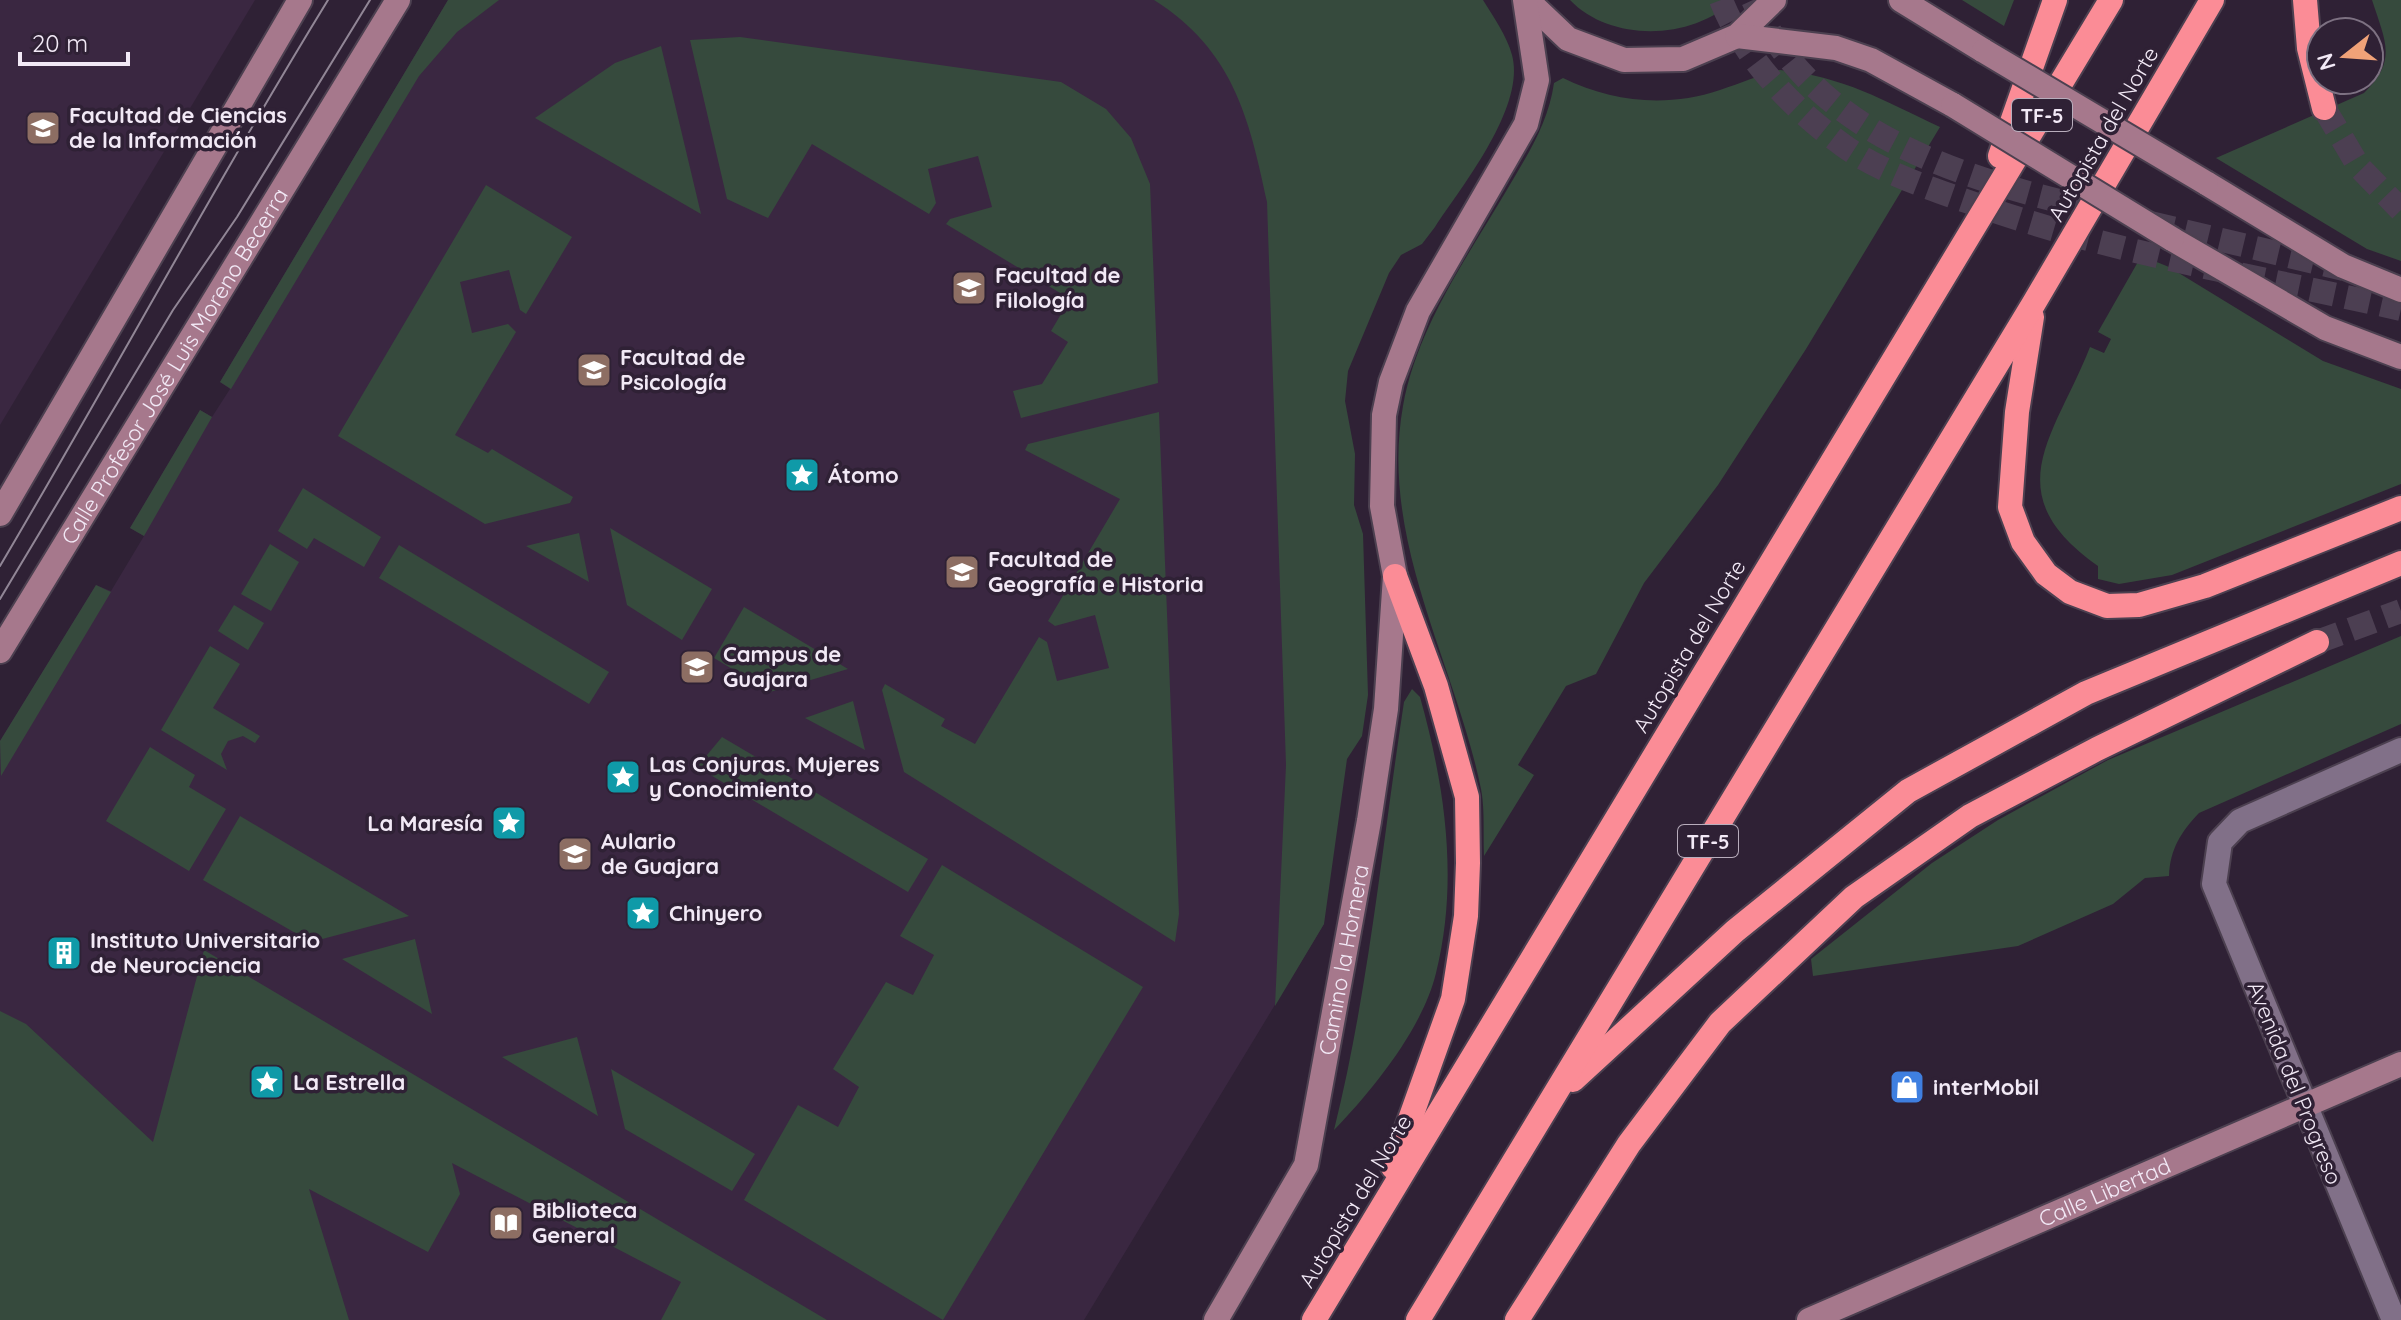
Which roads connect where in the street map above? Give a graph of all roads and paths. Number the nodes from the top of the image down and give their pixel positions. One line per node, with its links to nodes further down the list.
1 (300, 0): 17 (street)
2 (398, 0): 21 (street, Calle Profesor José Luis Moreno Becerra)
3 (1526, 0): 10 (street); 19 (street, Camino la Hornera)
4 (1774, 0): 10 (street)
5 (1901, 0): 13 (street, bridge)
6 (2055, 0): 12 (highway)
7 (2111, 0): 12 (highway, Autopista del Norte / TF-5)
8 (2212, 0): 14 (highway, Autopista del Norte / TF-5)
9 (2305, 0): 11 (highway)
10 (1737, 36): 15 (street, bridge)
11 (2324, 108)
12 (1974, 229): 26 (highway, Autopista del Norte / TF-5)
13 (2401, 290)
14 (2034, 303): 16 (highway); 24 (highway, Autopista del Norte / TF-5)
15 (2401, 357)
16 (2401, 508)
17 (0, 514)
18 (2401, 563): 24 (highway)
19 (1395, 576): 26 (highway); 27 (street, Camino la Hornera)
20 (2317, 642): 30 (highway)
21 (0, 651)
22 (2401, 750): 25 (street, Avenida del Progreso)
23 (2401, 1064): 25 (street, Calle Libertad)
24 (1550, 1101): 29 (highway, Autopista del Norte / TF-5)
25 (2303, 1106): 31 (street, Calle Libertad); 32 (street, Avenida del Progreso)
26 (1375, 1217): 28 (highway, Autopista del Norte / TF-5)
27 (1216, 1320)
28 (1314, 1320)
29 (1418, 1320)
30 (1517, 1320)
31 (1809, 1320)
32 (2394, 1320)

